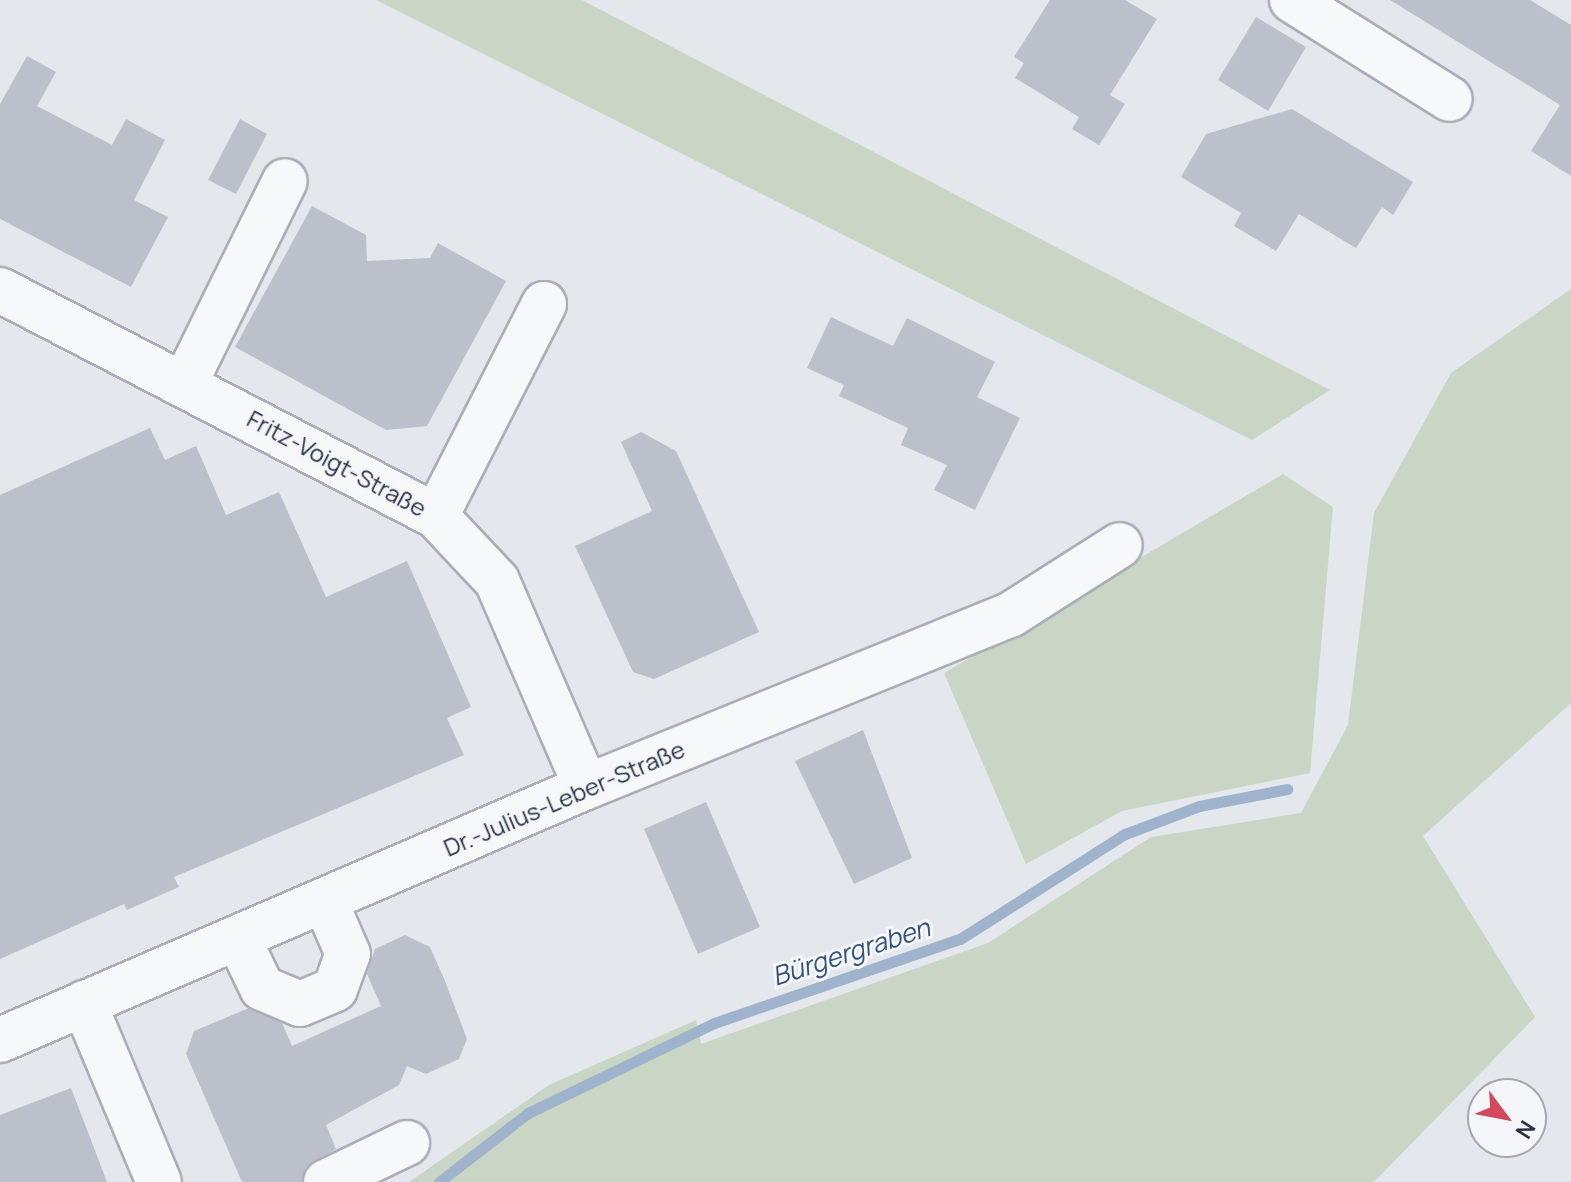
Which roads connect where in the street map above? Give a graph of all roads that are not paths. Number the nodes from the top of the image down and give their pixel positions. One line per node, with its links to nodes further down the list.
1 (1292, 0): 2 (street)
2 (1450, 99)
3 (285, 181): 6 (street)
4 (0, 290): 6 (street, Fritz-Voigt-Straße)
5 (544, 304): 7 (street)
6 (185, 383): 7 (street, Fritz-Voigt-Straße)
7 (436, 516): 9 (street, Fritz-Voigt-Straße)
8 (1120, 545): 9 (street, Dr.-Julius-Leber-Straße)
9 (586, 787): 10 (street, Dr.-Julius-Leber-Straße)
10 (325, 901): 11 (street, Dr.-Julius-Leber-Straße); 11 (street)
11 (238, 938): 12 (street, Dr.-Julius-Leber-Straße)
12 (84, 1003): 13 (street, Dr.-Julius-Leber-Straße); 15 (street)
13 (0, 1040)
14 (407, 1143): 16 (street)
15 (159, 1182)
16 (326, 1182)

